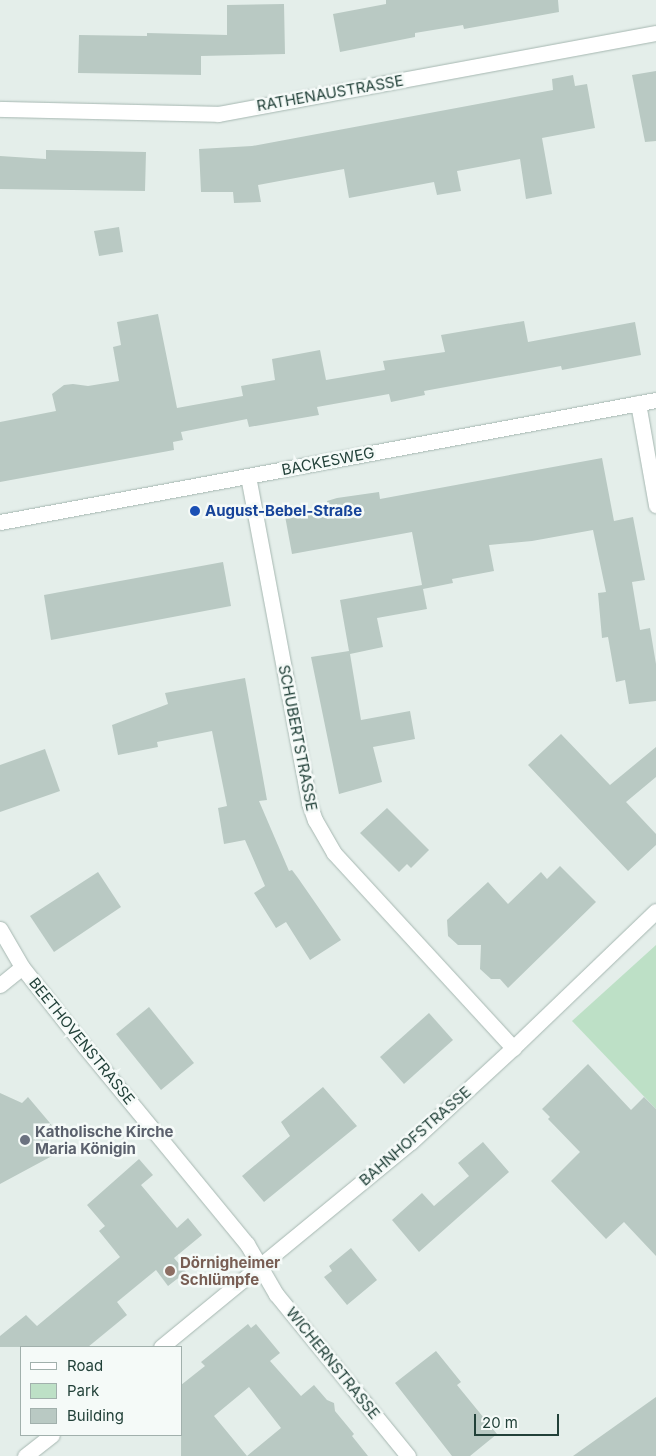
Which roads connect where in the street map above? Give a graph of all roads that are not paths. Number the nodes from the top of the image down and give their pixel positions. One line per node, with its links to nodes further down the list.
1 (656, 33): 2 (street, RATHENAUSTRASSE)
2 (0, 110)
3 (656, 400): 4 (street, BACKESWEG)
4 (638, 403): 5 (street, BACKESWEG); 6 (street)
5 (248, 476): 7 (street, BACKESWEG); 12 (street, SCHUBERTSTRASSE)
6 (656, 505)
7 (0, 522)
8 (656, 911): 12 (street, BAHNHOFSTRASSE)
9 (0, 930): 10 (street, BEETHOVENSTRASSE)
10 (22, 967): 11 (street); 13 (street, BEETHOVENSTRASSE)
11 (0, 984)
12 (513, 1048): 13 (street, BAHNHOFSTRASSE)
13 (260, 1268): 14 (street, BAHNHOFSTRASSE); 17 (street, WICHERNSTRASSE)
14 (162, 1346)
15 (51, 1436): 16 (street)
16 (25, 1456)
17 (408, 1456)

